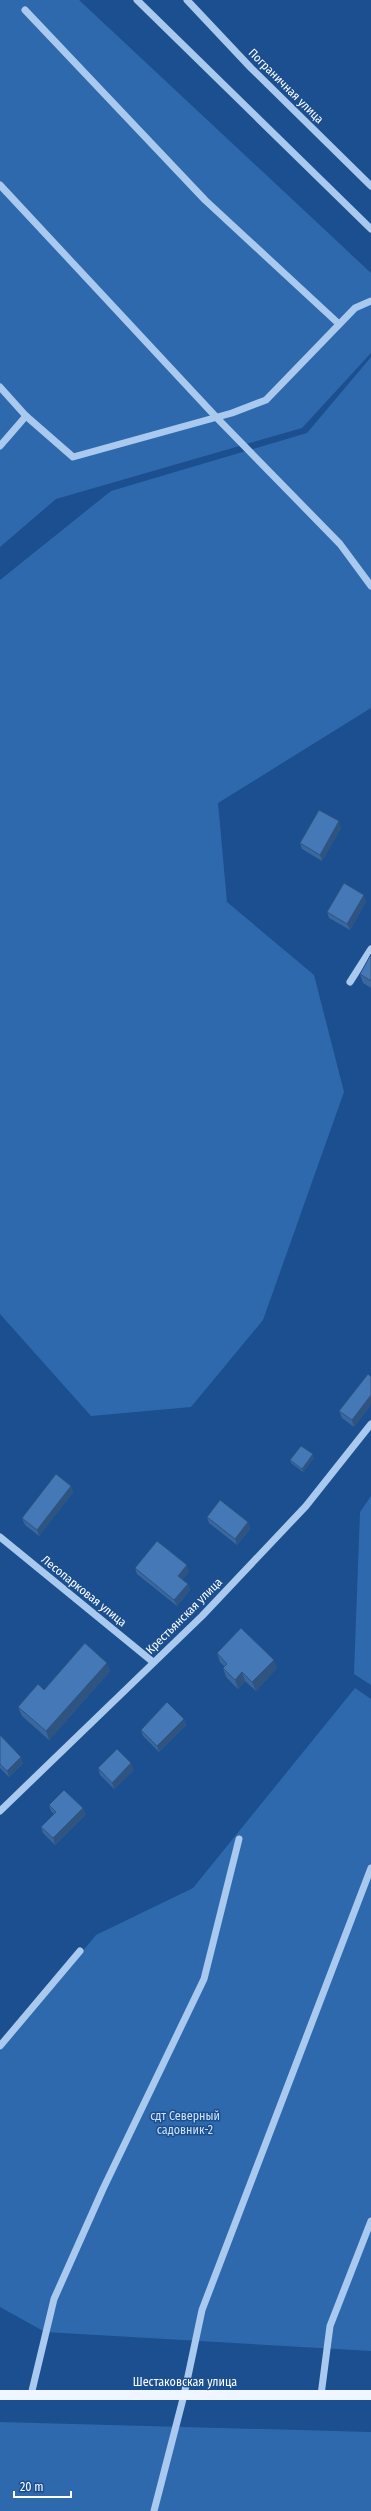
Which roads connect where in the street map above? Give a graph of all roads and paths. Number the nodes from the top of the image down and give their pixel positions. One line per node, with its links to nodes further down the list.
1 (137, 0): 6 (street)
2 (187, 0): 5 (street, Пограничная улица)
3 (25, 10): 8 (street)
4 (0, 185): 11 (street)
5 (371, 186)
6 (371, 229)
7 (371, 301): 8 (street)
8 (339, 324): 11 (street)
9 (0, 387): 10 (street)
10 (26, 416): 11 (street); 12 (street)
11 (217, 418): 13 (street)
12 (0, 446)
13 (371, 586)
14 (371, 949): 15 (street)
15 (350, 982)
16 (371, 1424): 18 (street, Крестьянская улица)
17 (0, 1537): 18 (street, Лесопарковая улица)
18 (153, 1662): 19 (street, Крестьянская улица)
19 (0, 1811)
20 (239, 1839): 26 (street)
21 (371, 1868): 27 (street)
22 (80, 1951): 23 (street)
23 (0, 2046)
24 (371, 2221): 28 (street)
25 (0, 2395): 26 (main road, Шестаковская улица)
26 (31, 2395): 27 (main road, Шестаковская улица)
27 (184, 2395): 28 (main road, Шестаковская улица); 30 (street)
28 (321, 2395): 29 (main road, Шестаковская улица)
29 (371, 2395)
30 (154, 2511)

